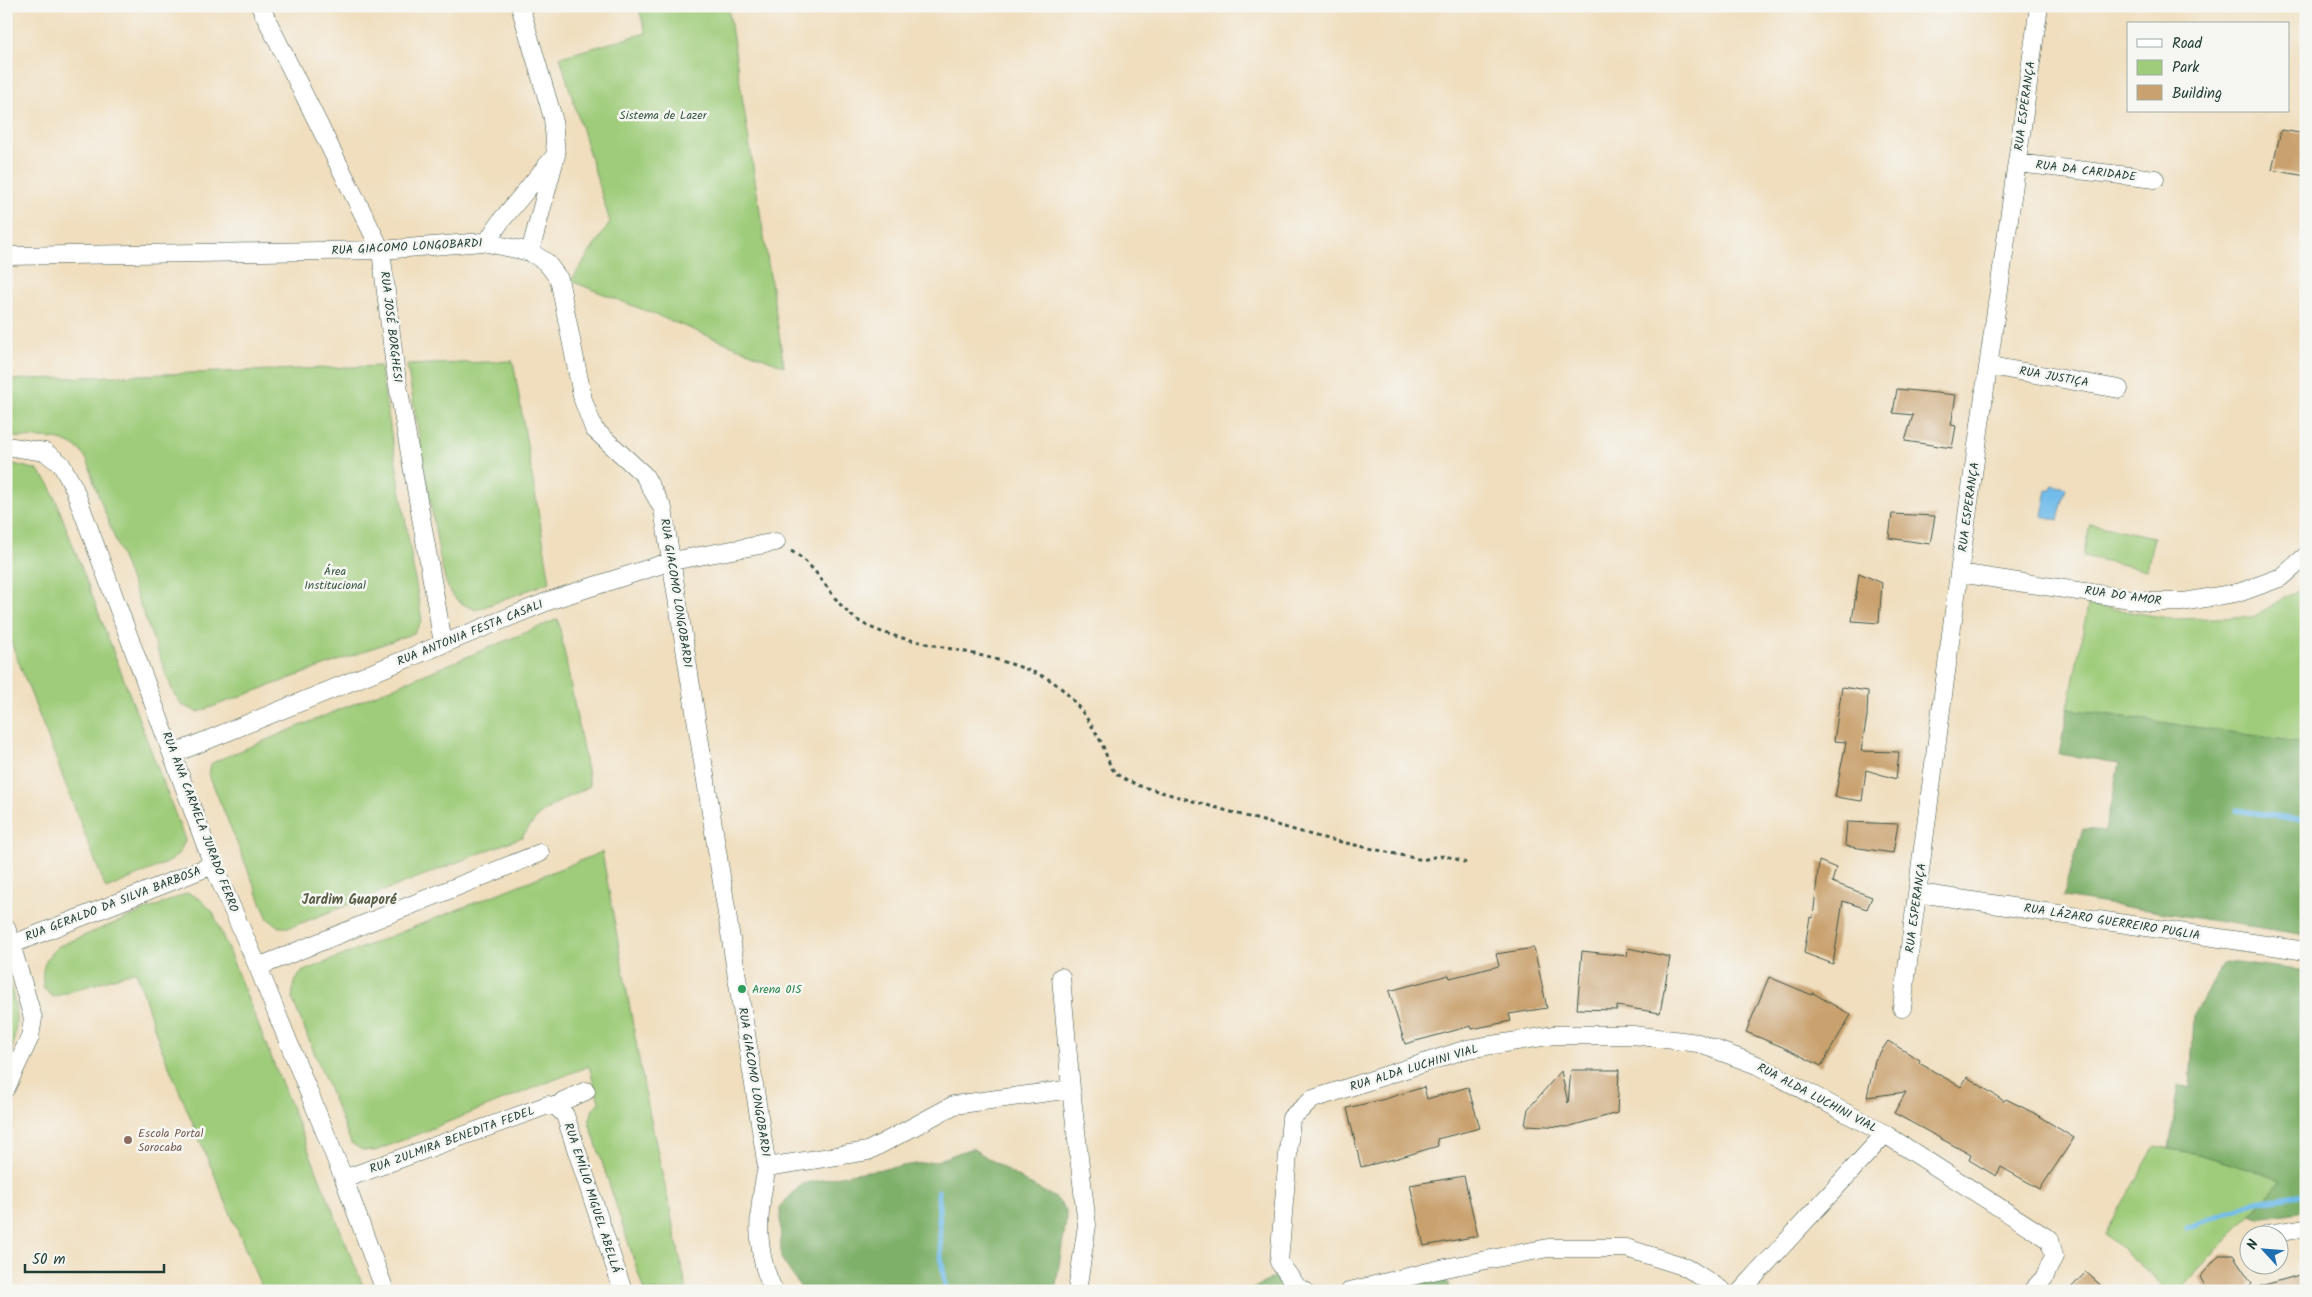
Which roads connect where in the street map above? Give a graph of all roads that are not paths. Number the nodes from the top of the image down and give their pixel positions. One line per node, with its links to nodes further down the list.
1 (260, 6): 8 (street, RUA JOSÉ BORGHESI)
2 (520, 6): 4 (street)
3 (2039, 6): 5 (street, RUA ESPERANÇA)
4 (556, 155): 7 (street); 9 (street)
5 (2017, 163): 6 (street, RUA DA CARIDADE); 11 (street, RUA ESPERANÇA)
6 (2156, 179)
7 (487, 242): 8 (street, RUA GIACOMO LONGOBARDI); 9 (street, RUA GIACOMO LONGOBARDI)
8 (381, 250): 10 (street, RUA GIACOMO LONGOBARDI); 18 (street, RUA JOSÉ BORGHESI)
9 (530, 252): 16 (street, RUA GIACOMO LONGOBARDI)
10 (6, 256)
11 (1990, 366): 12 (street, RUA JUSTIÇA); 17 (street, RUA ESPERANÇA)
12 (2119, 389)
13 (6, 446): 19 (street, RUA ANA CARMELA JURADO FERRO)
14 (776, 542): 16 (street, RUA ANTONIA FESTA CASALI)
15 (2306, 556): 17 (street, RUA DO AMOR)
16 (672, 561): 18 (street, RUA ANTONIA FESTA CASALI); 34 (street, RUA GIACOMO LONGOBARDI)
17 (1959, 573): 22 (street, RUA ESPERANÇA)
18 (443, 643): 19 (street, RUA ANTONIA FESTA CASALI)
19 (173, 754): 21 (street, RUA ANA CARMELA JURADO FERRO)
20 (540, 853): 26 (street)
21 (214, 865): 24 (street, RUA GERALDO DA SILVA BARBOSA); 26 (street, RUA ANA CARMELA JURADO FERRO)
22 (1919, 893): 25 (street, RUA LÁZARO GUERREIRO PUGLIA); 28 (street, RUA ESPERANÇA)
23 (6, 927): 24 (street)
24 (12, 944): 29 (street)
25 (2306, 952)
26 (258, 967): 35 (street, RUA ANA CARMELA JURADO FERRO)
27 (1061, 977): 30 (street)
28 (1902, 1008)
29 (6, 1088)
30 (1071, 1089): 34 (street); 41 (street)
31 (586, 1091): 32 (street, RUA ZULMIRA BENEDITA FEDEL)
32 (557, 1107): 35 (street, RUA ZULMIRA BENEDITA FEDEL); 39 (street, RUA EMÍLIO MIGUEL ABELLÁ)
33 (1885, 1134): 42 (street, RUA ALDA LUCHINI VIAL); 45 (street); 46 (street, RUA ALDA LUCHINI VIAL)
34 (767, 1167): 40 (street, RUA GIACOMO LONGOBARDI)
35 (344, 1178): 38 (street, RUA ANA CARMELA JURADO FERRO)
36 (2306, 1228): 37 (street)
37 (2290, 1231)
38 (385, 1291)
39 (623, 1291)
40 (774, 1291)
41 (1077, 1291)
42 (1305, 1291)
43 (1350, 1291): 44 (street)
44 (1723, 1291)
45 (1741, 1291)
46 (2032, 1291)

